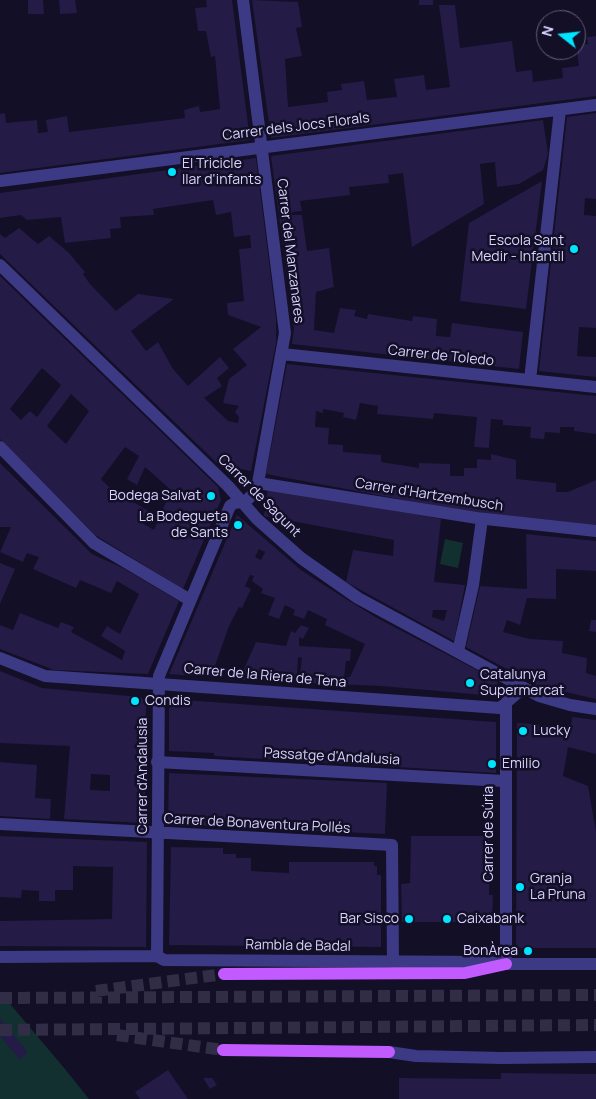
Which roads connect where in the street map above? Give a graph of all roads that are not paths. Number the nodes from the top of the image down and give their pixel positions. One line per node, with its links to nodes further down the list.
1 (243, 0): 4 (street, Carrer del Manzanares)
2 (596, 105): 3 (street, Carrer dels Jocs Florals)
3 (560, 110): 4 (street, Carrer dels Jocs Florals); 8 (street)
4 (262, 146): 5 (street, Carrer dels Jocs Florals); 7 (street, Carrer del Manzanares)
5 (0, 181)
6 (0, 264): 12 (street, Carrer de Sagunt)
7 (282, 354): 8 (street, Carrer de Toledo); 11 (street, Carrer del Manzanares)
8 (530, 380): 9 (street, Carrer de Toledo)
9 (596, 387)
10 (0, 447): 15 (street)
11 (258, 482): 12 (street, Carrer del Manzanares); 13 (street, Carrer d'Hartzembusch)
12 (244, 503): 15 (street, Carrer d'Andalusia); 19 (street, Carrer de Sagunt)
13 (482, 519): 14 (street, Carrer d'Hartzembusch); 16 (street)
14 (596, 531)
15 (190, 600): 18 (street, Carrer d'Andalusia)
16 (459, 646)
17 (0, 658): 18 (street, Carrer de la Riera de Tena)
18 (159, 683): 20 (street, Carrer de la Riera de Tena); 22 (street, Carrer d'Andalusia)
19 (523, 688): 20 (street); 21 (street, Carrer de Sagunt)
20 (506, 704): 23 (street, Carrer de Súria)
21 (596, 709)
22 (157, 762): 23 (street, Passatge d'Andalusia); 25 (street, Carrer d'Andalusia)
23 (504, 781): 29 (street, Carrer de Súria)
24 (0, 824): 25 (street, Carrer de Bonaventura Pollés)
25 (158, 834): 26 (street, Carrer d'Andalusia); 28 (street, Carrer de Bonaventura Pollés)
26 (156, 956): 27 (street, Rambla de Badal); 28 (street, Rambla de Badal)
27 (0, 957)
28 (393, 962): 29 (street, Rambla de Badal)
29 (506, 964): 30 (street, Rambla de Badal); 31 (main road)
30 (596, 964)
31 (224, 974)
32 (223, 1050): 33 (main road)
33 (389, 1052): 34 (street)
34 (596, 1057)

